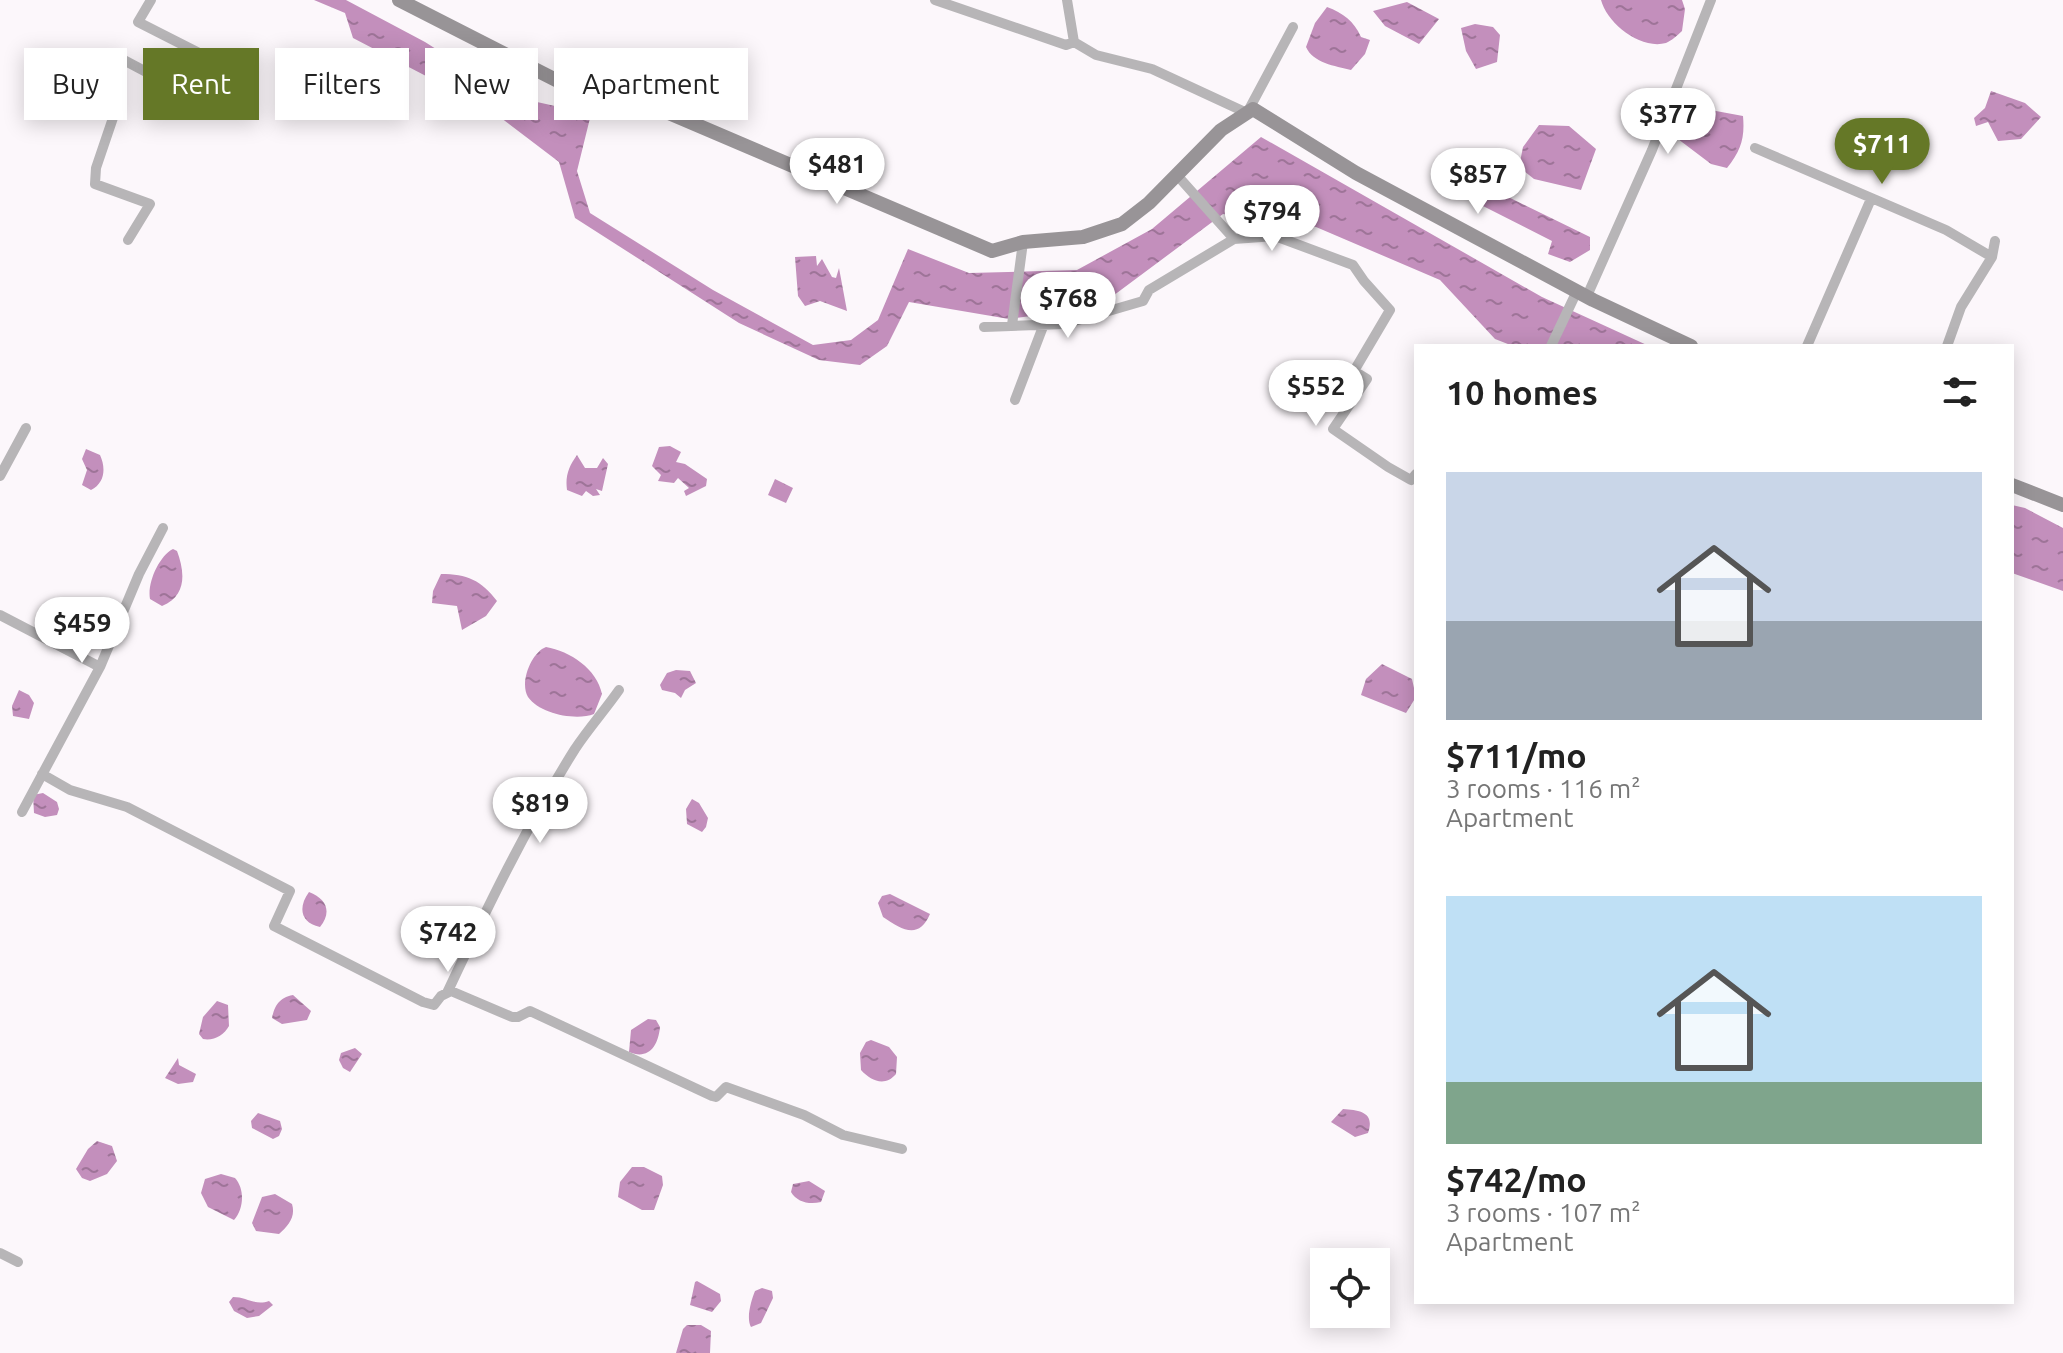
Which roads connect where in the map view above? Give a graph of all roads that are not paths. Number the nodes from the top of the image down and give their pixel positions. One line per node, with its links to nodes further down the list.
1 (151, 0): 13 (street)
2 (399, 0): 15 (main road)
3 (935, 0): 7 (street)
4 (1067, 0): 7 (street)
5 (1711, 0): 17 (street)
6 (1293, 27): 8 (street)
7 (1074, 42): 8 (street)
8 (1250, 111): 10 (main road); 17 (main road)
9 (1755, 148): 11 (street)
10 (1176, 174): 12 (street); 15 (main road)
11 (1871, 199): 16 (street); 23 (street)
12 (1234, 239): 18 (street); 28 (street)
13 (128, 240)
14 (1995, 241): 16 (street)
15 (1023, 242): 19 (street)
16 (1992, 257): 24 (street)
17 (1582, 294): 21 (street); 22 (main road)
18 (1044, 324): 19 (street); 25 (street)
19 (1012, 325): 20 (street)
20 (984, 327)
21 (1552, 344)
22 (1687, 344)
23 (1808, 344)
24 (1948, 344)
25 (1015, 400)
26 (26, 428): 27 (street)
27 (0, 476)
28 (1414, 476)
29 (2014, 486): 30 (main road)
30 (2063, 505)
31 (163, 528): 33 (street)
32 (0, 615): 33 (street)
33 (100, 667): 35 (street)
34 (619, 690): 37 (street)
35 (42, 774): 36 (street); 37 (street)
36 (22, 812)
37 (447, 993): 38 (street)
38 (902, 1149)
39 (0, 1253): 40 (street)
40 (18, 1262)

